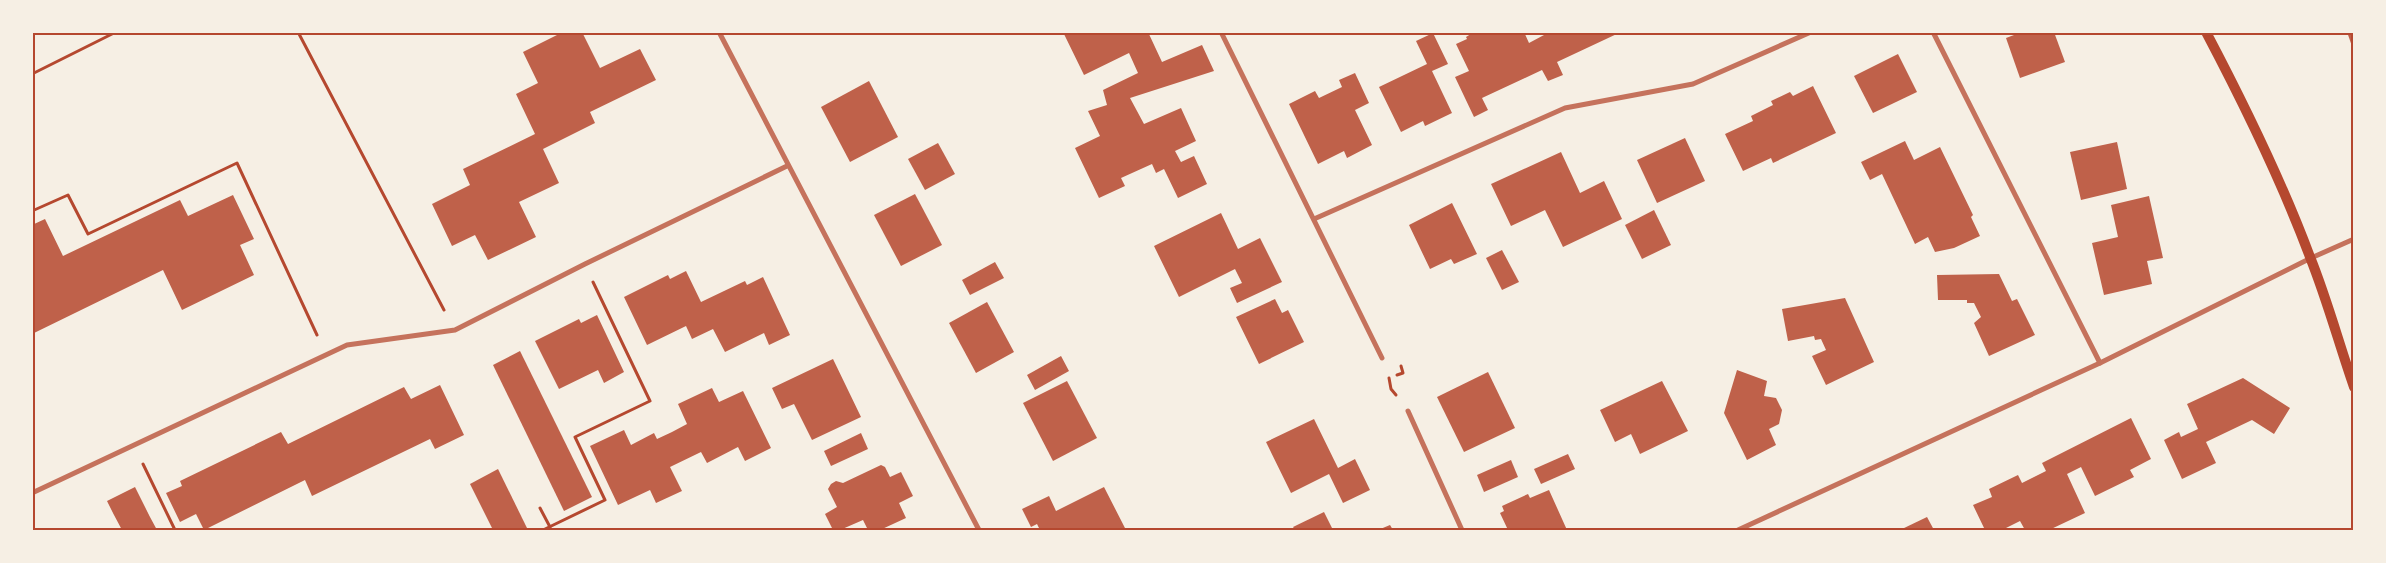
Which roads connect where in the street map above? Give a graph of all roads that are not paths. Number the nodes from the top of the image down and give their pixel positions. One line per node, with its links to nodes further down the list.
1 (719, 32): 6 (street)
2 (1221, 32): 7 (street)
3 (1811, 32): 7 (street)
4 (1933, 32): 11 (street)
5 (2206, 32): 9 (main road)
6 (787, 166): 14 (street); 15 (street)
7 (1314, 219): 10 (street)
8 (2354, 239): 9 (street)
9 (2311, 258): 11 (street); 12 (main road)
10 (1382, 358)
11 (2100, 363): 17 (street)
12 (2354, 387)
13 (1408, 411): 16 (street)
14 (32, 493)
15 (978, 530)
16 (1462, 530)
17 (1738, 530)

